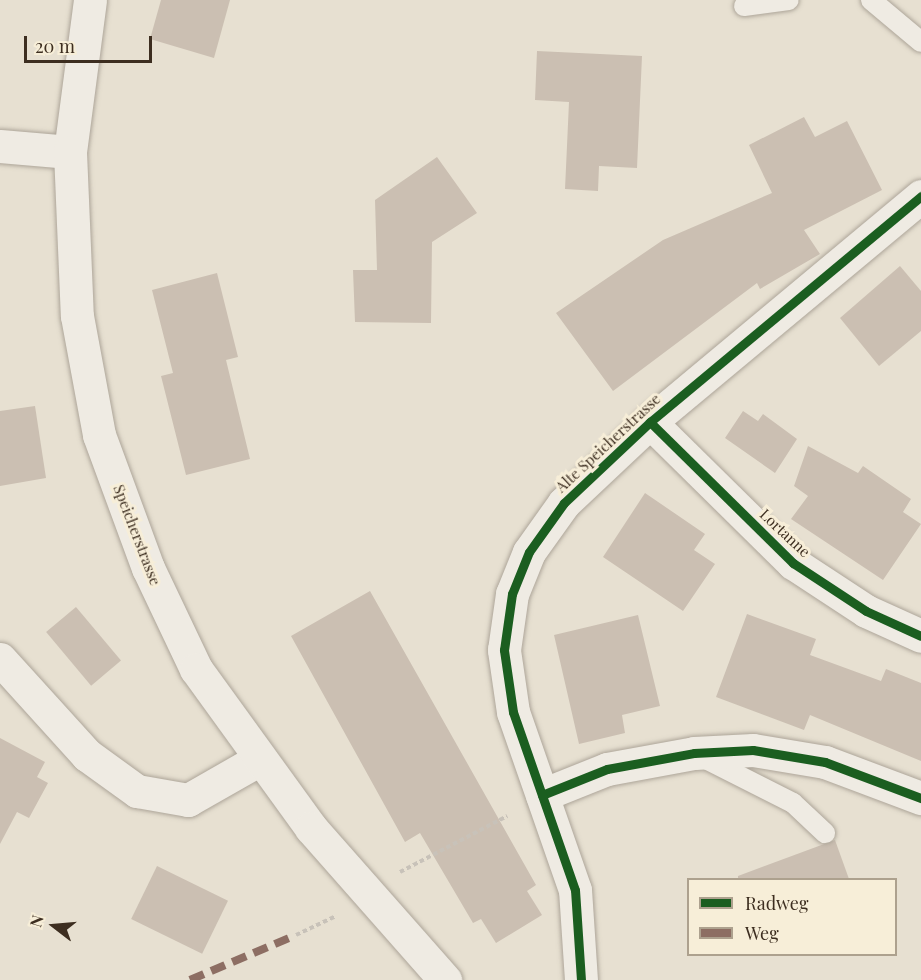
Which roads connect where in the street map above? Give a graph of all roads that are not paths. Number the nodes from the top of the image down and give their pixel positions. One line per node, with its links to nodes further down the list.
1 (90, 0): 7 (street, Speicherstrasse)
2 (789, 0): 4 (lane)
3 (871, 0): 5 (lane)
4 (744, 6)
5 (921, 42)
6 (0, 146): 7 (street)
7 (70, 152): 13 (street, Speicherstrasse)
8 (921, 196): 9 (street, Alte Speicherstrasse)
9 (650, 422): 10 (street, Lortanne); 14 (street, Alte Speicherstrasse)
10 (921, 636)
11 (0, 659): 13 (street)
12 (694, 753): 14 (street); 15 (street); 16 (lane)
13 (258, 760): 17 (street, Speicherstrasse)
14 (542, 795): 18 (street, Alte Speicherstrasse)
15 (921, 798)
16 (825, 832)
17 (445, 980)
18 (581, 980)

